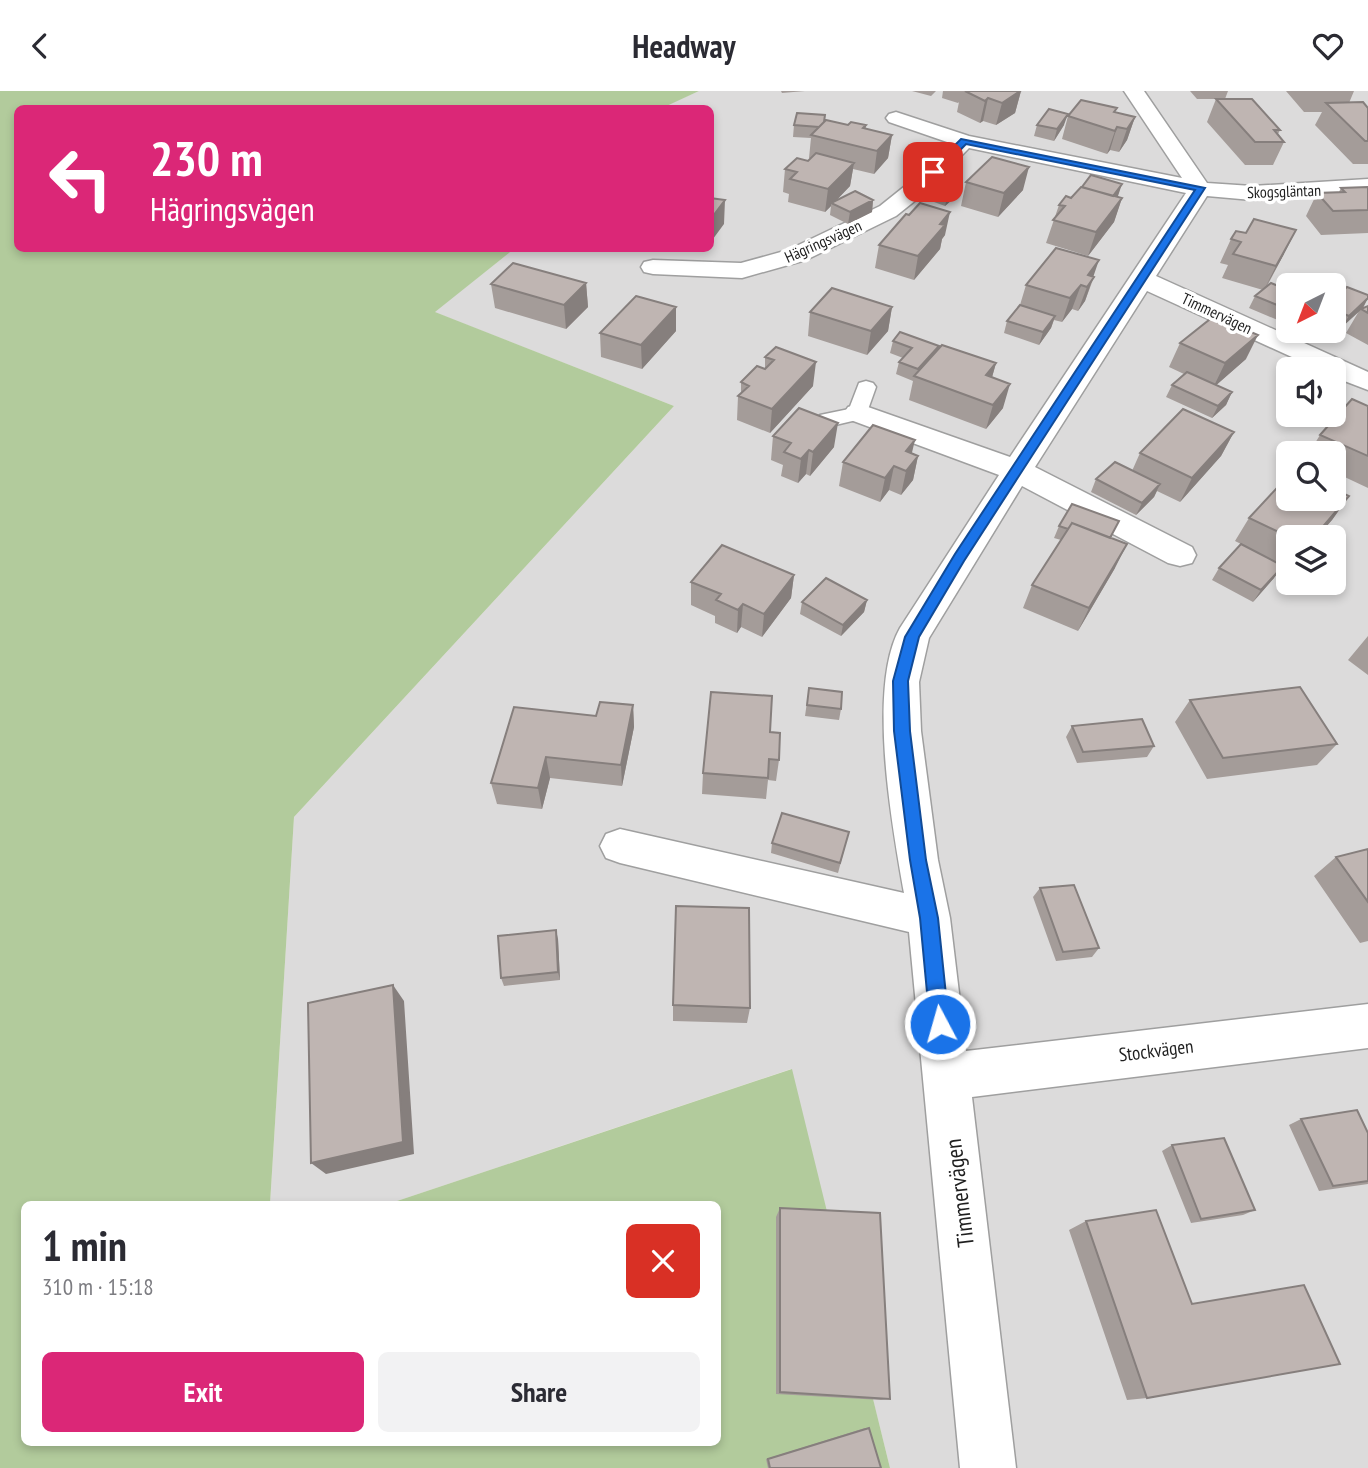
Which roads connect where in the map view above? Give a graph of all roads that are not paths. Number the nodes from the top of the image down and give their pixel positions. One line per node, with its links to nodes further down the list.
1 (1134, 91): 5 (street)
2 (896, 118): 3 (street)
3 (964, 141): 5 (street); 6 (street, Hägringsvägen)
4 (1368, 186): 5 (street, Skogsgläntan)
5 (1200, 188): 7 (street, Timmervägen)
6 (653, 267)
7 (1142, 279): 8 (street, Timmervägen); 11 (street, Timmervägen)
8 (1368, 382)
9 (862, 400): 10 (lane); 11 (street)
10 (827, 419)
11 (1016, 470): 12 (street); 14 (street, Timmervägen)
12 (1180, 555)
13 (620, 846): 14 (street)
14 (929, 918): 16 (street, Timmervägen)
15 (1368, 1026): 16 (street, Stockvägen)
16 (945, 1077): 17 (street, Timmervägen)
17 (988, 1468)

